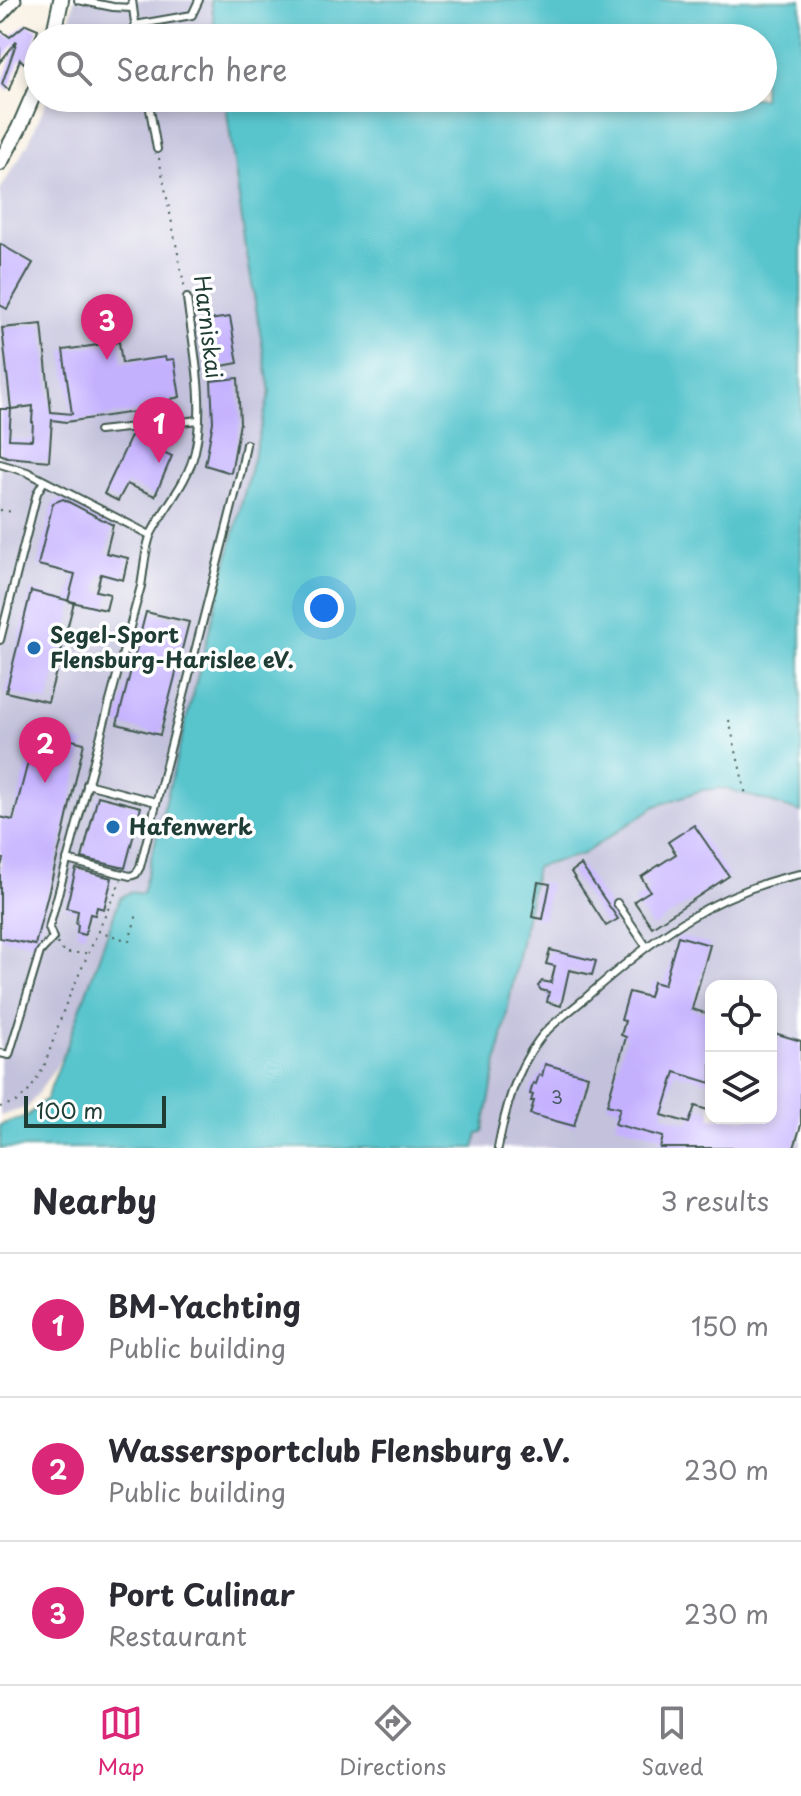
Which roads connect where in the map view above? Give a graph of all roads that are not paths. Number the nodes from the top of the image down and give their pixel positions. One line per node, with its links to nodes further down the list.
1 (15, 0): 7 (street)
2 (61, 0): 8 (street)
3 (78, 0): 6 (lane)
4 (132, 0): 6 (lane)
5 (199, 0): 10 (lane)
6 (132, 8): 9 (lane)
7 (0, 16)
8 (56, 24)
9 (135, 24)
10 (141, 24)
11 (26, 112): 14 (street)
12 (150, 112): 13 (lane)
13 (157, 149)
14 (0, 163)
15 (187, 298): 16 (lane, Harniskai)
16 (199, 420): 17 (lane); 21 (lane, Harniskai)
17 (99, 431)
18 (246, 444): 24 (lane)
19 (0, 464): 20 (lane)
20 (44, 481): 21 (lane); 22 (lane)
21 (150, 535): 23 (lane, Harniskai)
22 (0, 640)
23 (87, 784): 24 (lane); 25 (lane, Harniskai)
24 (156, 802): 25 (lane)
25 (67, 860): 29 (lane, Harniskai)
26 (801, 874): 28 (lane)
27 (617, 903): 28 (lane)
28 (646, 946): 30 (lane)
29 (0, 1053)
30 (498, 1148)

